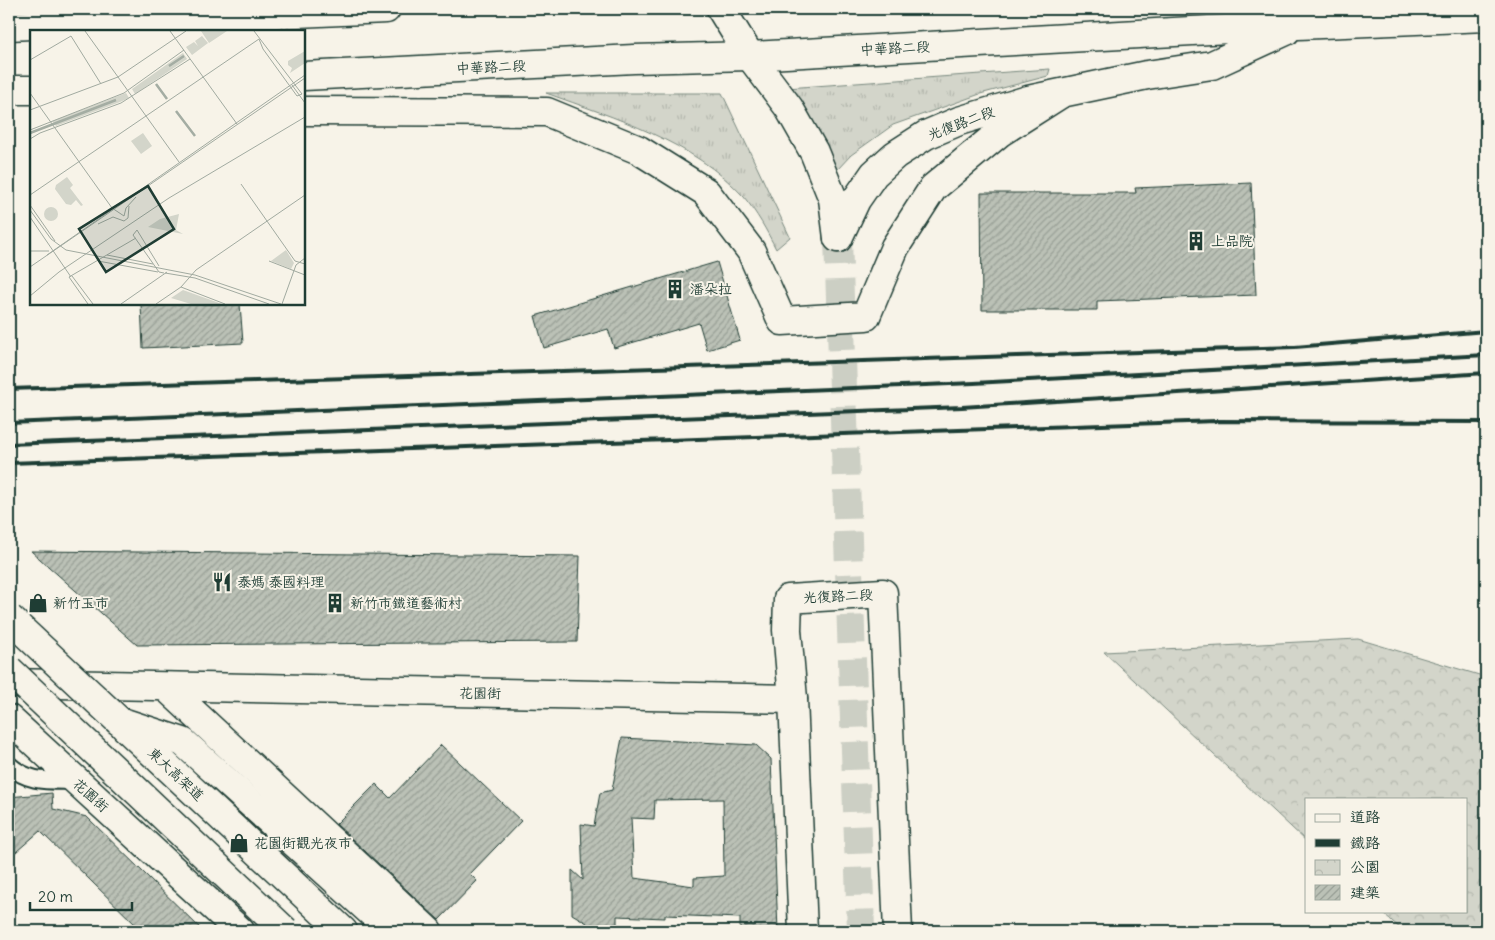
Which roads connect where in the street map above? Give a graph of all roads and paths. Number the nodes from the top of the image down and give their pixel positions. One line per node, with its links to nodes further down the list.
1 (386, 9): 3 (street)
2 (721, 9): 7 (street, 光復路二段)
3 (195, 13): 6 (street)
4 (1486, 17): 5 (street, 中華路二段)
5 (1298, 25): 7 (street, 中華路二段); 11 (street, 光復路二段)
6 (9, 26)
7 (750, 56): 8 (street, 中華路二段); 11 (street, 光復路二段)
8 (305, 76)
9 (9, 90): 10 (street)
10 (30, 90)
11 (1061, 93): 12 (street)
12 (305, 111)
13 (9, 618): 19 (street, 東大高架道, bridge)
14 (9, 670): 23 (street, bridge)
15 (9, 683): 16 (street, 花園街)
16 (166, 687): 17 (street, 花園街); 26 (street)
17 (793, 699): 27 (street, 光復路二段); 28 (street, 光復路二段)
18 (9, 719): 21 (street, 花園街)
19 (119, 721): 24 (street, 東大高架道); 25 (street)
20 (9, 765): 21 (lane)
21 (76, 781): 22 (street, 花園街)
22 (240, 931)
23 (285, 931)
24 (343, 931)
25 (392, 931)
26 (428, 931)
27 (803, 931)
28 (898, 931)

